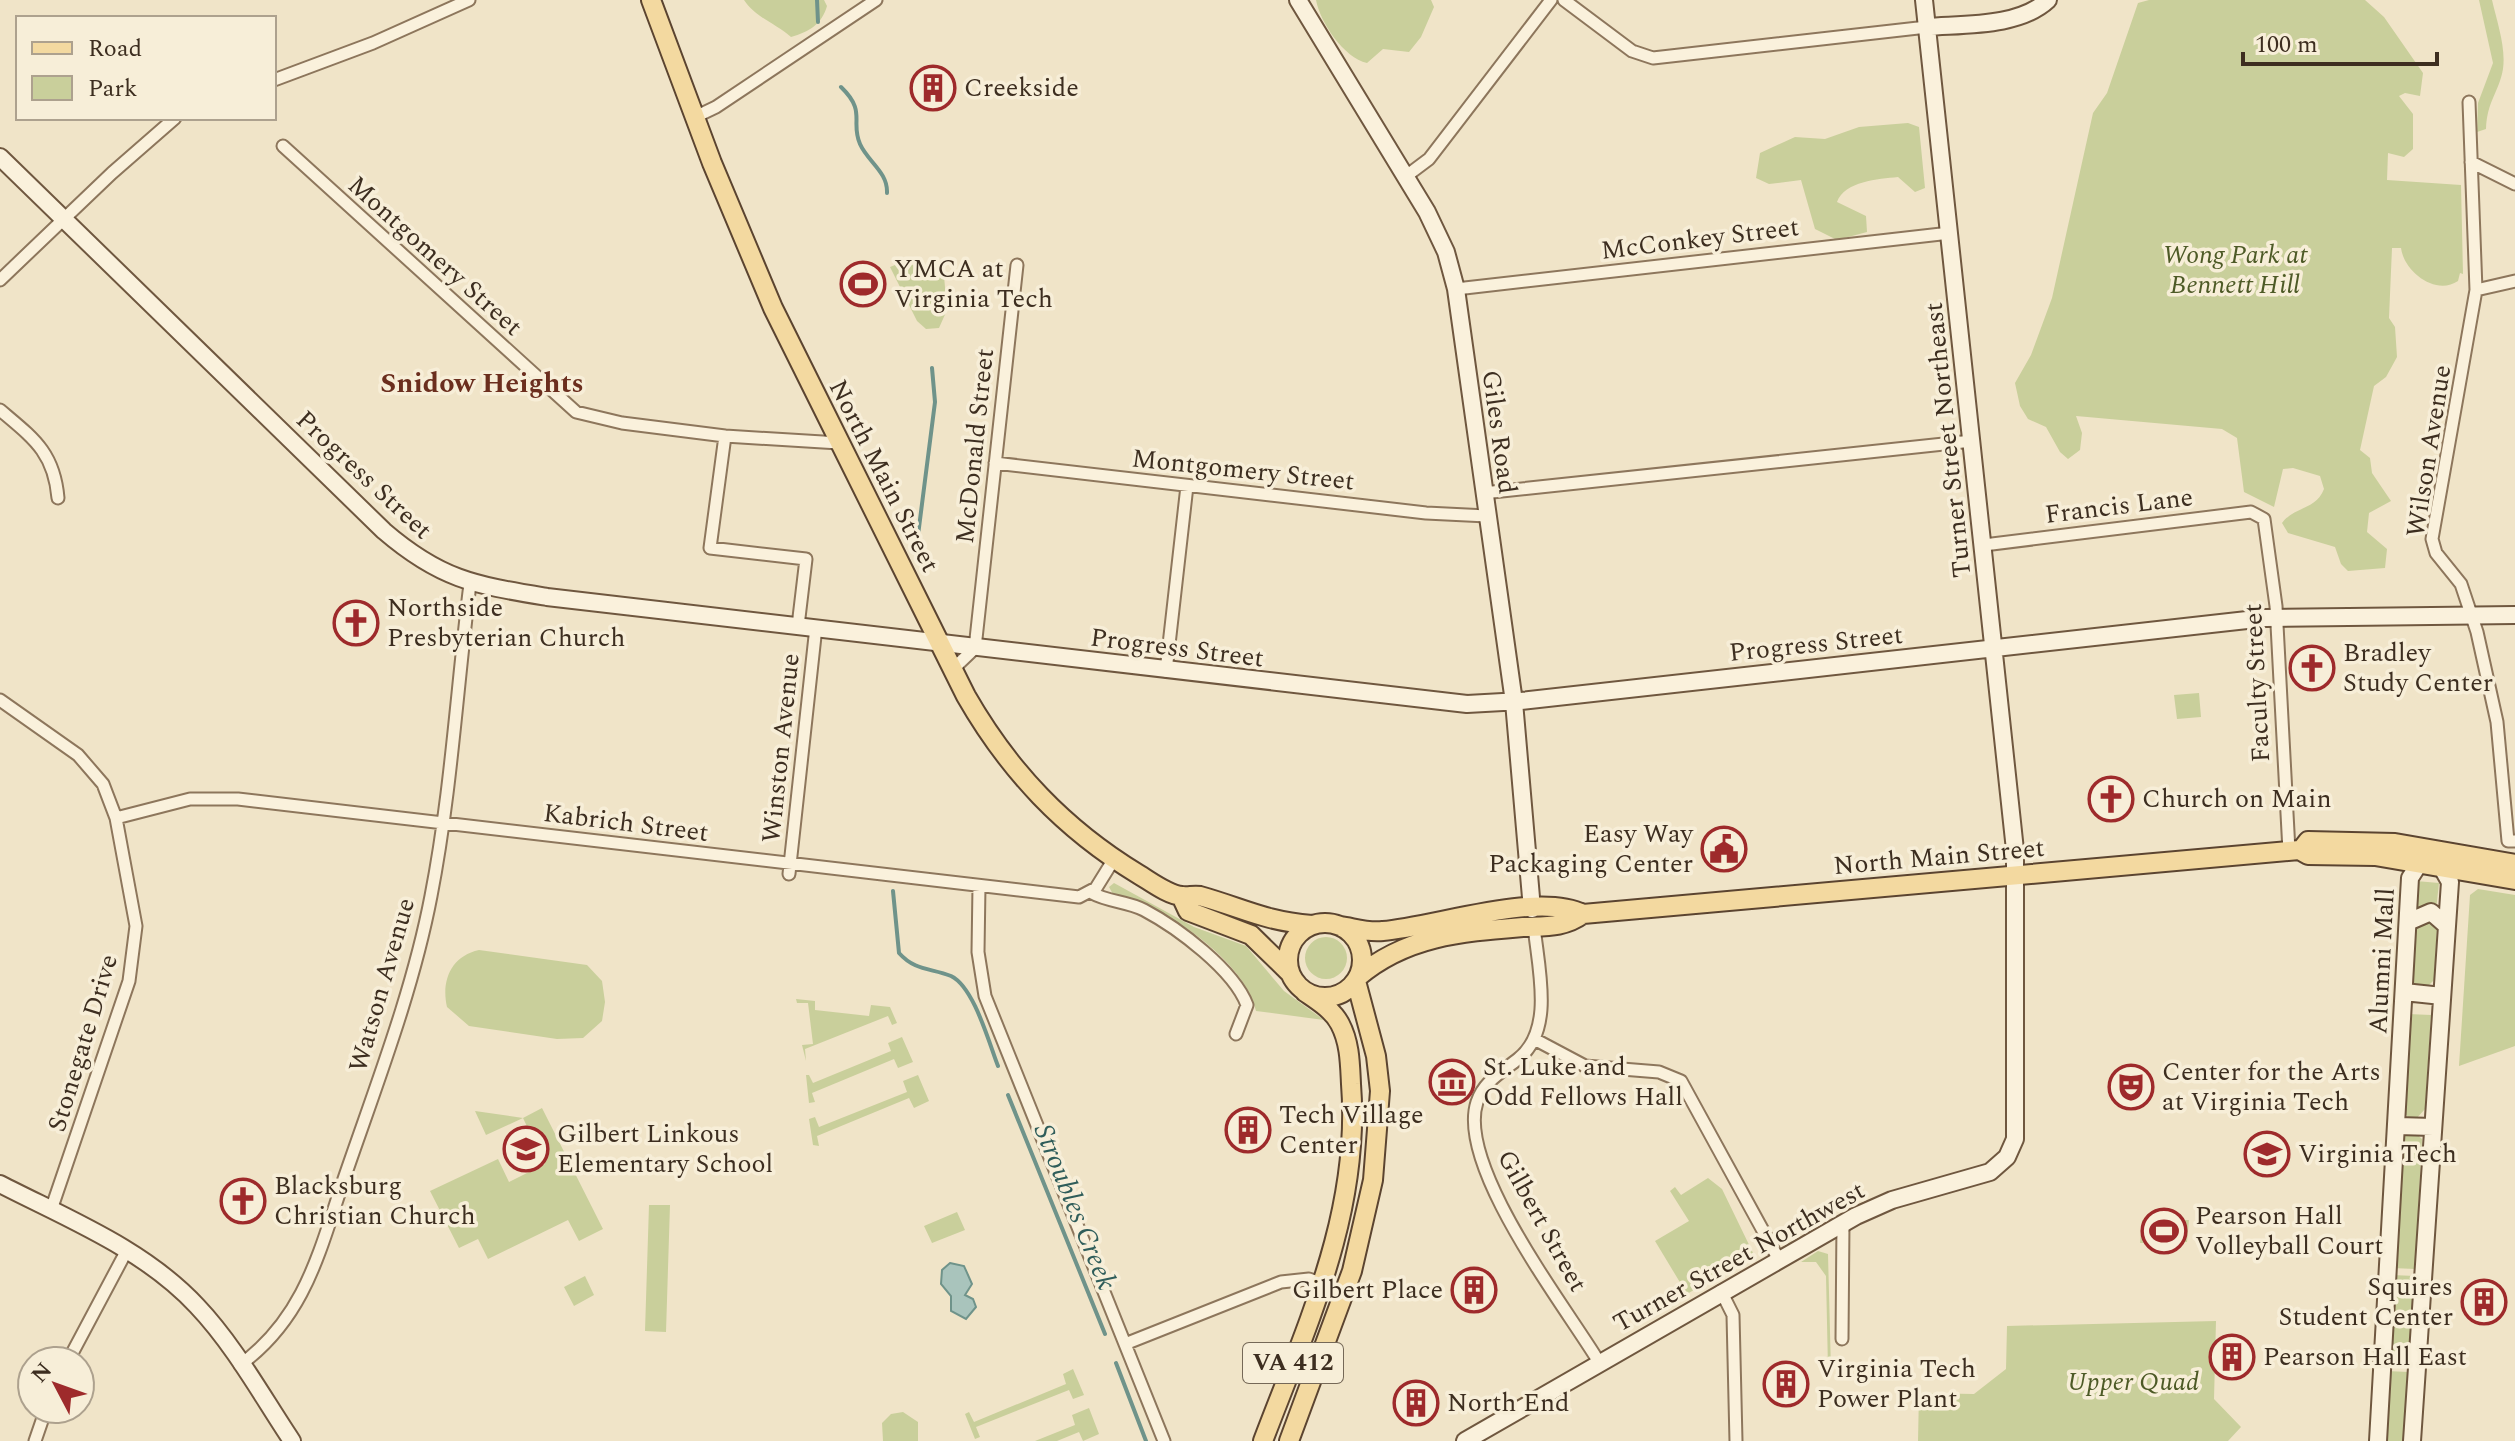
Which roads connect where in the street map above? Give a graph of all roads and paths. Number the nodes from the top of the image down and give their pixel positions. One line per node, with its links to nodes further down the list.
1 (469, 0): 10 (street)
2 (651, 0): 12 (main road, North Main Street)
3 (876, 0): 12 (street)
4 (1298, 0): 17 (street, Giles Road)
5 (1551, 0): 17 (street)
6 (1564, 0): 9 (street)
7 (1924, 0): 9 (street, Turner Street Northeast)
8 (2048, 0): 9 (street)
9 (1927, 27): 20 (street, Turner Street Northeast)
10 (276, 79)
11 (2469, 102): 16 (street, Wilson Avenue)
12 (693, 118): 29 (main road, North Main Street)
13 (173, 120): 19 (street)
14 (283, 146): 27 (street, Montgomery Street)
15 (0, 157): 19 (street, Progress Street)
16 (2471, 162): 18 (street); 25 (street, Wilson Avenue)
17 (1405, 177): 24 (street, Giles Road)
18 (2515, 184)
19 (63, 219): 22 (street); 37 (street, Progress Street)
20 (1950, 233): 24 (street, McConkey Street); 28 (street, Turner Street Northeast)
21 (1017, 265): 30 (street, McDonald Street)
22 (0, 280)
23 (2515, 281): 25 (street)
24 (1456, 289): 32 (street, Giles Road)
25 (2476, 290): 40 (street, Wilson Avenue)
26 (0, 410): 33 (street)
27 (725, 436): 29 (street, Montgomery Street); 41 (street)
28 (1972, 441): 32 (street); 36 (street, Turner Street Northeast)
29 (839, 443): 43 (main road, North Main Street)
30 (995, 463): 31 (street, Montgomery Street); 44 (street, McDonald Street)
31 (1187, 486): 35 (street, Montgomery Street); 47 (street)
32 (1483, 493): 35 (street, Giles Road)
33 (58, 498)
34 (2259, 515): 36 (street, Francis Lane); 39 (street, Faculty Street)
35 (1487, 516): 49 (street, Giles Road)
36 (1984, 545): 45 (street, Turner Street Northeast)
37 (470, 584): 41 (street, Progress Street); 51 (street, Watson Avenue)
38 (2515, 615): 40 (street, Progress Street)
39 (2276, 617): 40 (street, Progress Street); 45 (street, Progress Street); 53 (street, Faculty Street)
40 (2473, 617): 52 (street, Wilson Avenue)
41 (798, 626): 42 (street, Progress Street)
42 (816, 627): 43 (street, Progress Street); 58 (street, Winston Avenue)
43 (940, 643): 44 (street, Progress Street); 46 (main road, North Main Street)
44 (975, 648): 46 (street); 47 (street, Progress Street)
45 (1995, 649): 49 (street, Progress Street); 59 (street, Turner Street Northeast)
46 (953, 669): 55 (main road, North Main Street)
47 (1166, 671): 49 (street, Progress Street)
48 (0, 700): 50 (street, Stonegate Drive)
49 (1514, 702): 64 (street, Giles Road)
50 (116, 818): 51 (street, Kabrich Street); 79 (street, Stonegate Drive)
51 (442, 823): 58 (street, Kabrich Street); 92 (street, Watson Avenue)
52 (2512, 841)
53 (2295, 851): 54 (main road, North Main Street); 59 (main road, North Main Street)
54 (2424, 855): 56 (main road, North Main Street); 57 (main road, North Main Street); 65 (street, Alumni Mall)
55 (1114, 859): 62 (street); 63 (main road, North Main Street)
56 (2515, 864)
57 (2442, 867): 60 (main road, North Main Street); 68 (street)
58 (790, 869): 61 (street, Kabrich Street)
59 (2016, 876): 64 (main road, North Main Street); 81 (street, Turner Street Northwest)
60 (2515, 880)
61 (979, 886): 62 (street, Kabrich Street); 88 (street)
62 (1092, 893): 74 (street, Kabrich Street)
63 (1181, 896): 66 (main road, North Main Street); 69 (main road, North Main Street)
64 (1533, 918): 67 (main road, North Main Street); 70 (main road); 75 (street)
65 (2408, 922): 68 (street); 72 (street, Alumni Mall)
66 (1312, 925): 67 (main road); 69 (main road)
67 (1340, 926): 70 (main road)
68 (2447, 926): 73 (street)
69 (1290, 973): 71 (main road)
70 (1357, 979): 71 (main road); 86 (main road, VA 412)
71 (1305, 992): 80 (main road, VA 412)
72 (2404, 992): 73 (street); 76 (street, Alumni Mall)
73 (2442, 996): 77 (street)
74 (1236, 1034)
75 (1536, 1040): 83 (street); 91 (street, Gilbert Street)
76 (2398, 1126): 77 (street); 100 (street, Alumni Mall)
77 (2433, 1127): 101 (street)
78 (0, 1184): 79 (street)
79 (51, 1210): 82 (street)
80 (1343, 1217): 84 (main road, VA 412); 86 (main road)
81 (1843, 1223): 83 (street, Turner Street Northwest); 87 (street)
82 (127, 1250): 89 (street); 92 (street)
83 (1778, 1258): 85 (street, Turner Street Northwest)
84 (1323, 1284): 88 (street); 90 (main road); 96 (main road, VA 412)
85 (1721, 1291): 91 (street, Turner Street Northwest); 99 (street)
86 (1344, 1296): 90 (main road, VA 412)
87 (1842, 1339)
88 (1125, 1344): 95 (street)
89 (77, 1345)
90 (1324, 1348): 97 (main road, VA 412)
91 (1599, 1362): 93 (street, Turner Street Northwest)
92 (240, 1365): 94 (street)
93 (1486, 1436): 98 (street, Turner Street Northwest)
94 (292, 1441)
95 (1164, 1441)
96 (1263, 1441)
97 (1289, 1441)
98 (1465, 1441)
99 (1736, 1441)
100 (2378, 1441)
101 (2412, 1441)

